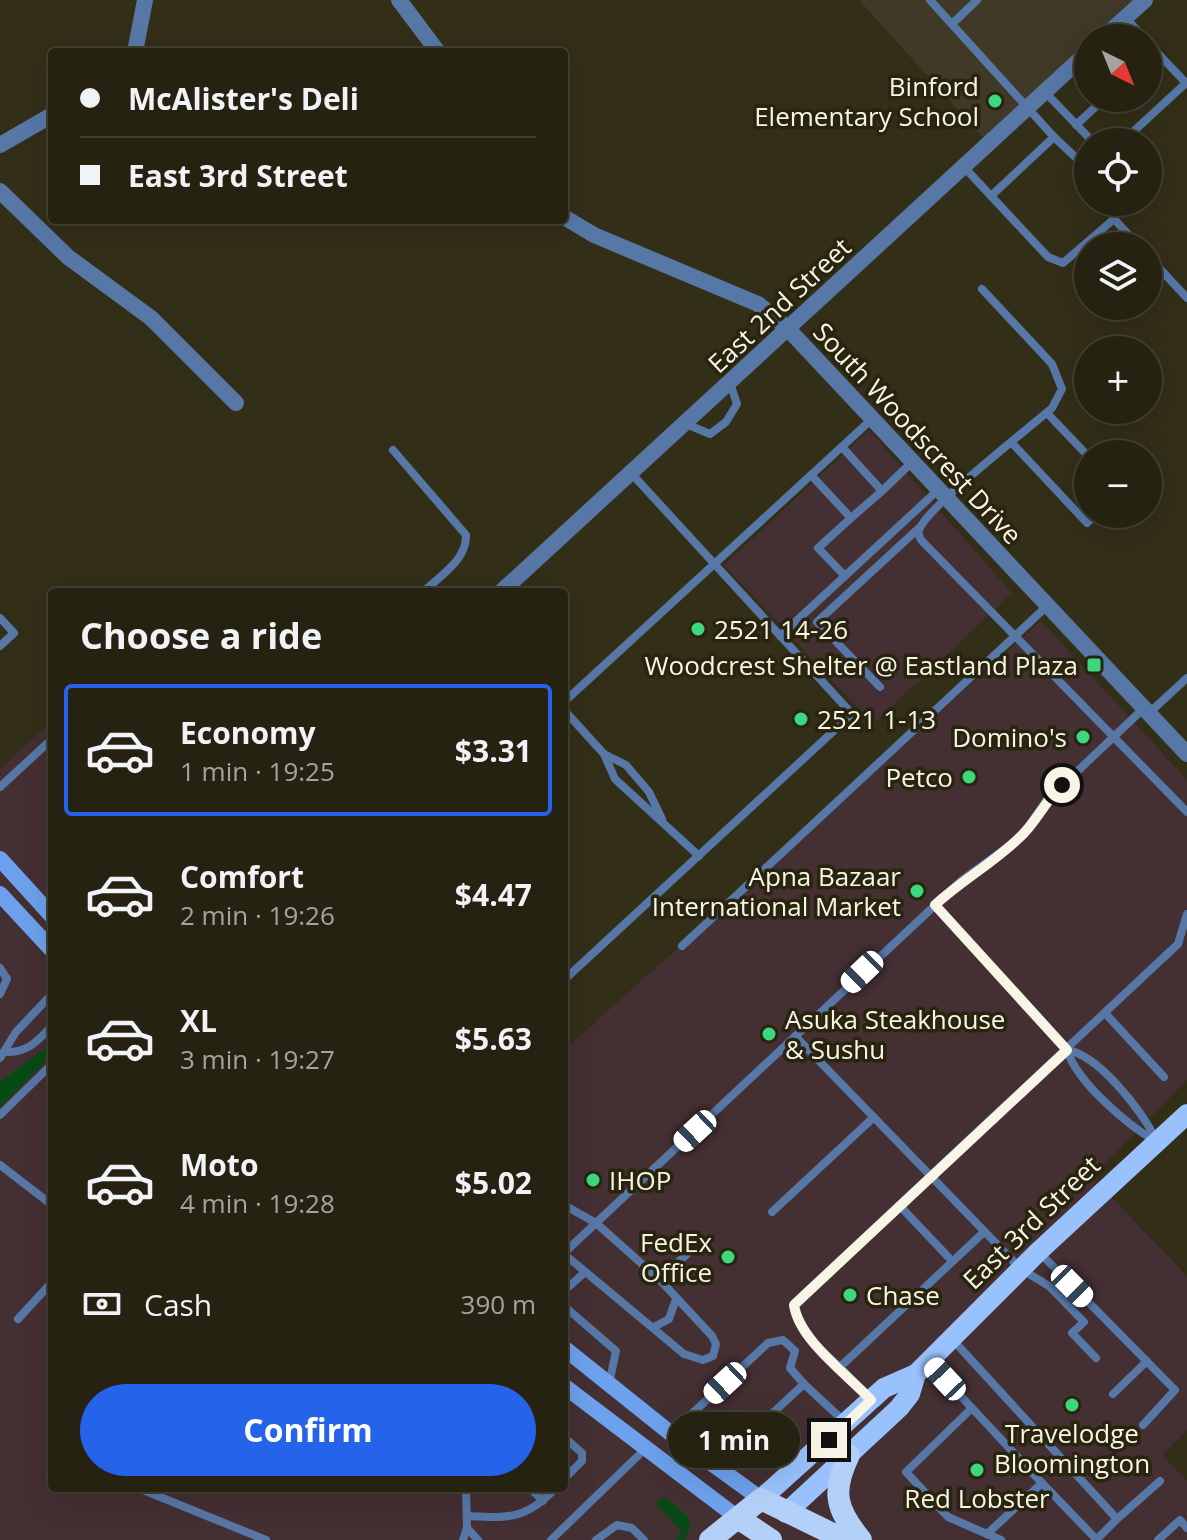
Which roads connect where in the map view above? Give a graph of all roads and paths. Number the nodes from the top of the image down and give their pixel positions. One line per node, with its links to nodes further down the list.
1 (145, 0): 10 (street)
2 (399, 0): 11 (street)
3 (930, 0): 7 (lane)
4 (977, 0): 7 (lane)
5 (1145, 0): 6 (street)
6 (1126, 17): 8 (street); 9 (lane)
7 (952, 24): 16 (lane)
8 (1118, 24)
9 (1132, 24)
10 (136, 48)
11 (435, 48)
12 (1162, 63): 14 (lane)
13 (1074, 65): 15 (street, East 2nd Street)
14 (1186, 83): 21 (lane)
15 (1045, 92): 16 (street, East 2nd Street); 19 (lane)
16 (1028, 109): 22 (lane); 25 (street, East 2nd Street)
17 (1090, 112): 19 (lane)
18 (48, 117): 23 (street)
19 (1076, 125): 20 (lane)
20 (1079, 128)
21 (1137, 128)
22 (1054, 137): 24 (lane); 27 (lane)
23 (0, 145)
24 (1074, 156)
25 (964, 167): 27 (lane); 35 (street, East 2nd Street)
26 (0, 191): 37 (street)
27 (991, 196): 30 (lane)
28 (1114, 216): 30 (lane)
29 (568, 219): 35 (street, South Woodscrest Drive)
30 (1114, 219): 31 (lane)
31 (1126, 232)
32 (1162, 271): 34 (lane)
33 (982, 289): 38 (lane)
34 (1187, 298)
35 (789, 330): 36 (street, East 2nd Street); 39 (street, South Woodscrest Drive)
36 (730, 383): 40 (street, East 2nd Street); 40 (lane)
37 (236, 403)
38 (1047, 413): 41 (lane); 42 (lane)
39 (872, 419): 43 (lane); 45 (street, South Woodscrest Drive)
40 (686, 424): 46 (street, East 2nd Street)
41 (1074, 441)
42 (1012, 443): 49 (lane); 50 (lane)
43 (842, 447): 47 (lane); 48 (lane)
44 (393, 450): 55 (lane)
45 (912, 462): 48 (lane); 49 (street, South Woodscrest Drive)
46 (631, 473): 53 (lane); 56 (street, East 2nd Street)
47 (811, 475): 51 (lane); 53 (lane)
48 (882, 491): 51 (lane)
49 (943, 495): 52 (lane); 54 (lane); 57 (street, South Woodscrest Drive)
50 (1074, 509)
51 (851, 518): 54 (lane)
52 (920, 527): 60 (lane); 63 (lane)
53 (714, 564): 59 (lane); 64 (lane)
54 (845, 576): 59 (lane)
55 (427, 588)
56 (505, 588)
57 (1047, 606): 60 (lane); 65 (street, South Woodscrest Drive)
58 (0, 618): 61 (lane)
59 (780, 636): 74 (lane)
60 (1015, 636): 67 (lane); 83 (lane)
61 (0, 646)
62 (1187, 678): 65 (lane)
63 (880, 687)
64 (568, 698)
65 (1145, 711): 67 (lane); 70 (street, South Woodscrest Drive)
66 (568, 714): 69 (lane)
67 (1115, 735): 72 (lane); 78 (lane)
68 (48, 743): 71 (lane)
69 (604, 754): 73 (lane); 73 (lane)
70 (1187, 754)
71 (0, 787)
72 (1187, 812)
73 (662, 819): 74 (lane)
74 (699, 856): 85 (lane)
75 (2, 866): 77 (main road)
76 (0, 894): 79 (main road)
77 (37, 901): 79 (main road); 80 (main road)
78 (935, 905): 90 (lane); 91 (lane)
79 (15, 910): 82 (main road)
80 (48, 912)
81 (1187, 914): 88 (lane)
82 (48, 946)
83 (682, 946)
84 (0, 968): 86 (lane)
85 (568, 976)
86 (0, 994)
87 (48, 998): 92 (lane)
88 (1105, 1013): 91 (lane); 94 (lane)
89 (48, 1030): 92 (lane)
90 (795, 1036): 97 (lane); 105 (lane)
91 (1067, 1050): 98 (lane); 98 (lane); 100 (lane)
92 (3, 1055)
93 (48, 1068): 96 (lane)
94 (1164, 1077)
95 (1187, 1114): 98 (main road, East 3rd Street)
96 (0, 1115)
97 (874, 1117): 100 (lane); 104 (lane)
98 (1157, 1142): 109 (main road, East 3rd Street)
99 (2, 1170): 101 (lane)
100 (931, 1176): 102 (lane); 106 (lane)
101 (48, 1202)
102 (899, 1205): 111 (lane); 125 (lane)
103 (568, 1207): 105 (lane)
104 (772, 1212)
105 (596, 1223): 107 (lane); 114 (lane)
106 (984, 1232): 111 (lane); 112 (lane)
107 (568, 1250)
108 (690, 1251): 114 (lane)
109 (1038, 1252): 112 (main road, East 3rd Street); 124 (lane)
110 (568, 1257): 113 (lane)
111 (952, 1261): 125 (lane)
112 (1021, 1269): 121 (main road, East 3rd Street); 123 (lane)
113 (585, 1272): 116 (lane); 120 (lane)
114 (660, 1280): 117 (lane)
115 (48, 1286): 119 (lane)
116 (568, 1287)
117 (676, 1299): 120 (lane); 120 (lane)
118 (568, 1309): 127 (lane)
119 (18, 1319)
120 (654, 1327)
121 (951, 1338): 126 (main road, East 3rd Street); 151 (lane)
122 (568, 1351): 127 (main road)
123 (1096, 1358)
124 (1147, 1361): 130 (lane); 134 (lane)
125 (840, 1367): 131 (lane)
126 (922, 1368): 131 (main road, East 3rd Street); 132 (lane); 138 (main road, East 3rd Street)
127 (609, 1384): 135 (main road)
128 (804, 1384): 133 (lane); 135 (lane); 135 (lane)
129 (568, 1389): 137 (main road)
130 (1113, 1394)
131 (871, 1400): 133 (main road, East 3rd Street)
132 (972, 1408): 141 (lane); 154 (lane)
133 (846, 1423): 146 (main road, East 3rd Street)
134 (1143, 1425)
135 (676, 1428): 146 (main road)
136 (568, 1441): 139 (lane)
137 (644, 1450): 150 (main road); 159 (lane)
138 (849, 1455): 148 (main road, East 3rd Street); 164 (highway)
139 (568, 1475)
140 (1160, 1481): 151 (lane)
141 (1042, 1483): 154 (lane); 166 (lane)
142 (148, 1492): 156 (lane)
143 (466, 1492): 149 (lane)
144 (534, 1492): 147 (lane)
145 (552, 1492): 147 (lane)
146 (761, 1499): 148 (highway); 150 (highway, East 3rd Street)
147 (543, 1501): 149 (lane)
148 (786, 1513): 155 (highway, East 3rd Street); 163 (highway)
149 (467, 1516): 152 (lane)
150 (738, 1518): 155 (highway); 162 (highway, East 3rd Street)
151 (1117, 1519): 166 (lane)
152 (467, 1528): 157 (lane); 158 (lane)
153 (1187, 1528): 167 (lane)
154 (987, 1534): 165 (lane)
155 (764, 1538)
156 (266, 1540)
157 (463, 1540)
158 (478, 1540)
159 (551, 1540)
160 (596, 1540): 161 (lane)
161 (644, 1540)
162 (710, 1540)
163 (845, 1540)
164 (861, 1540)
165 (1001, 1540)
166 (1097, 1540)
167 (1158, 1540)

